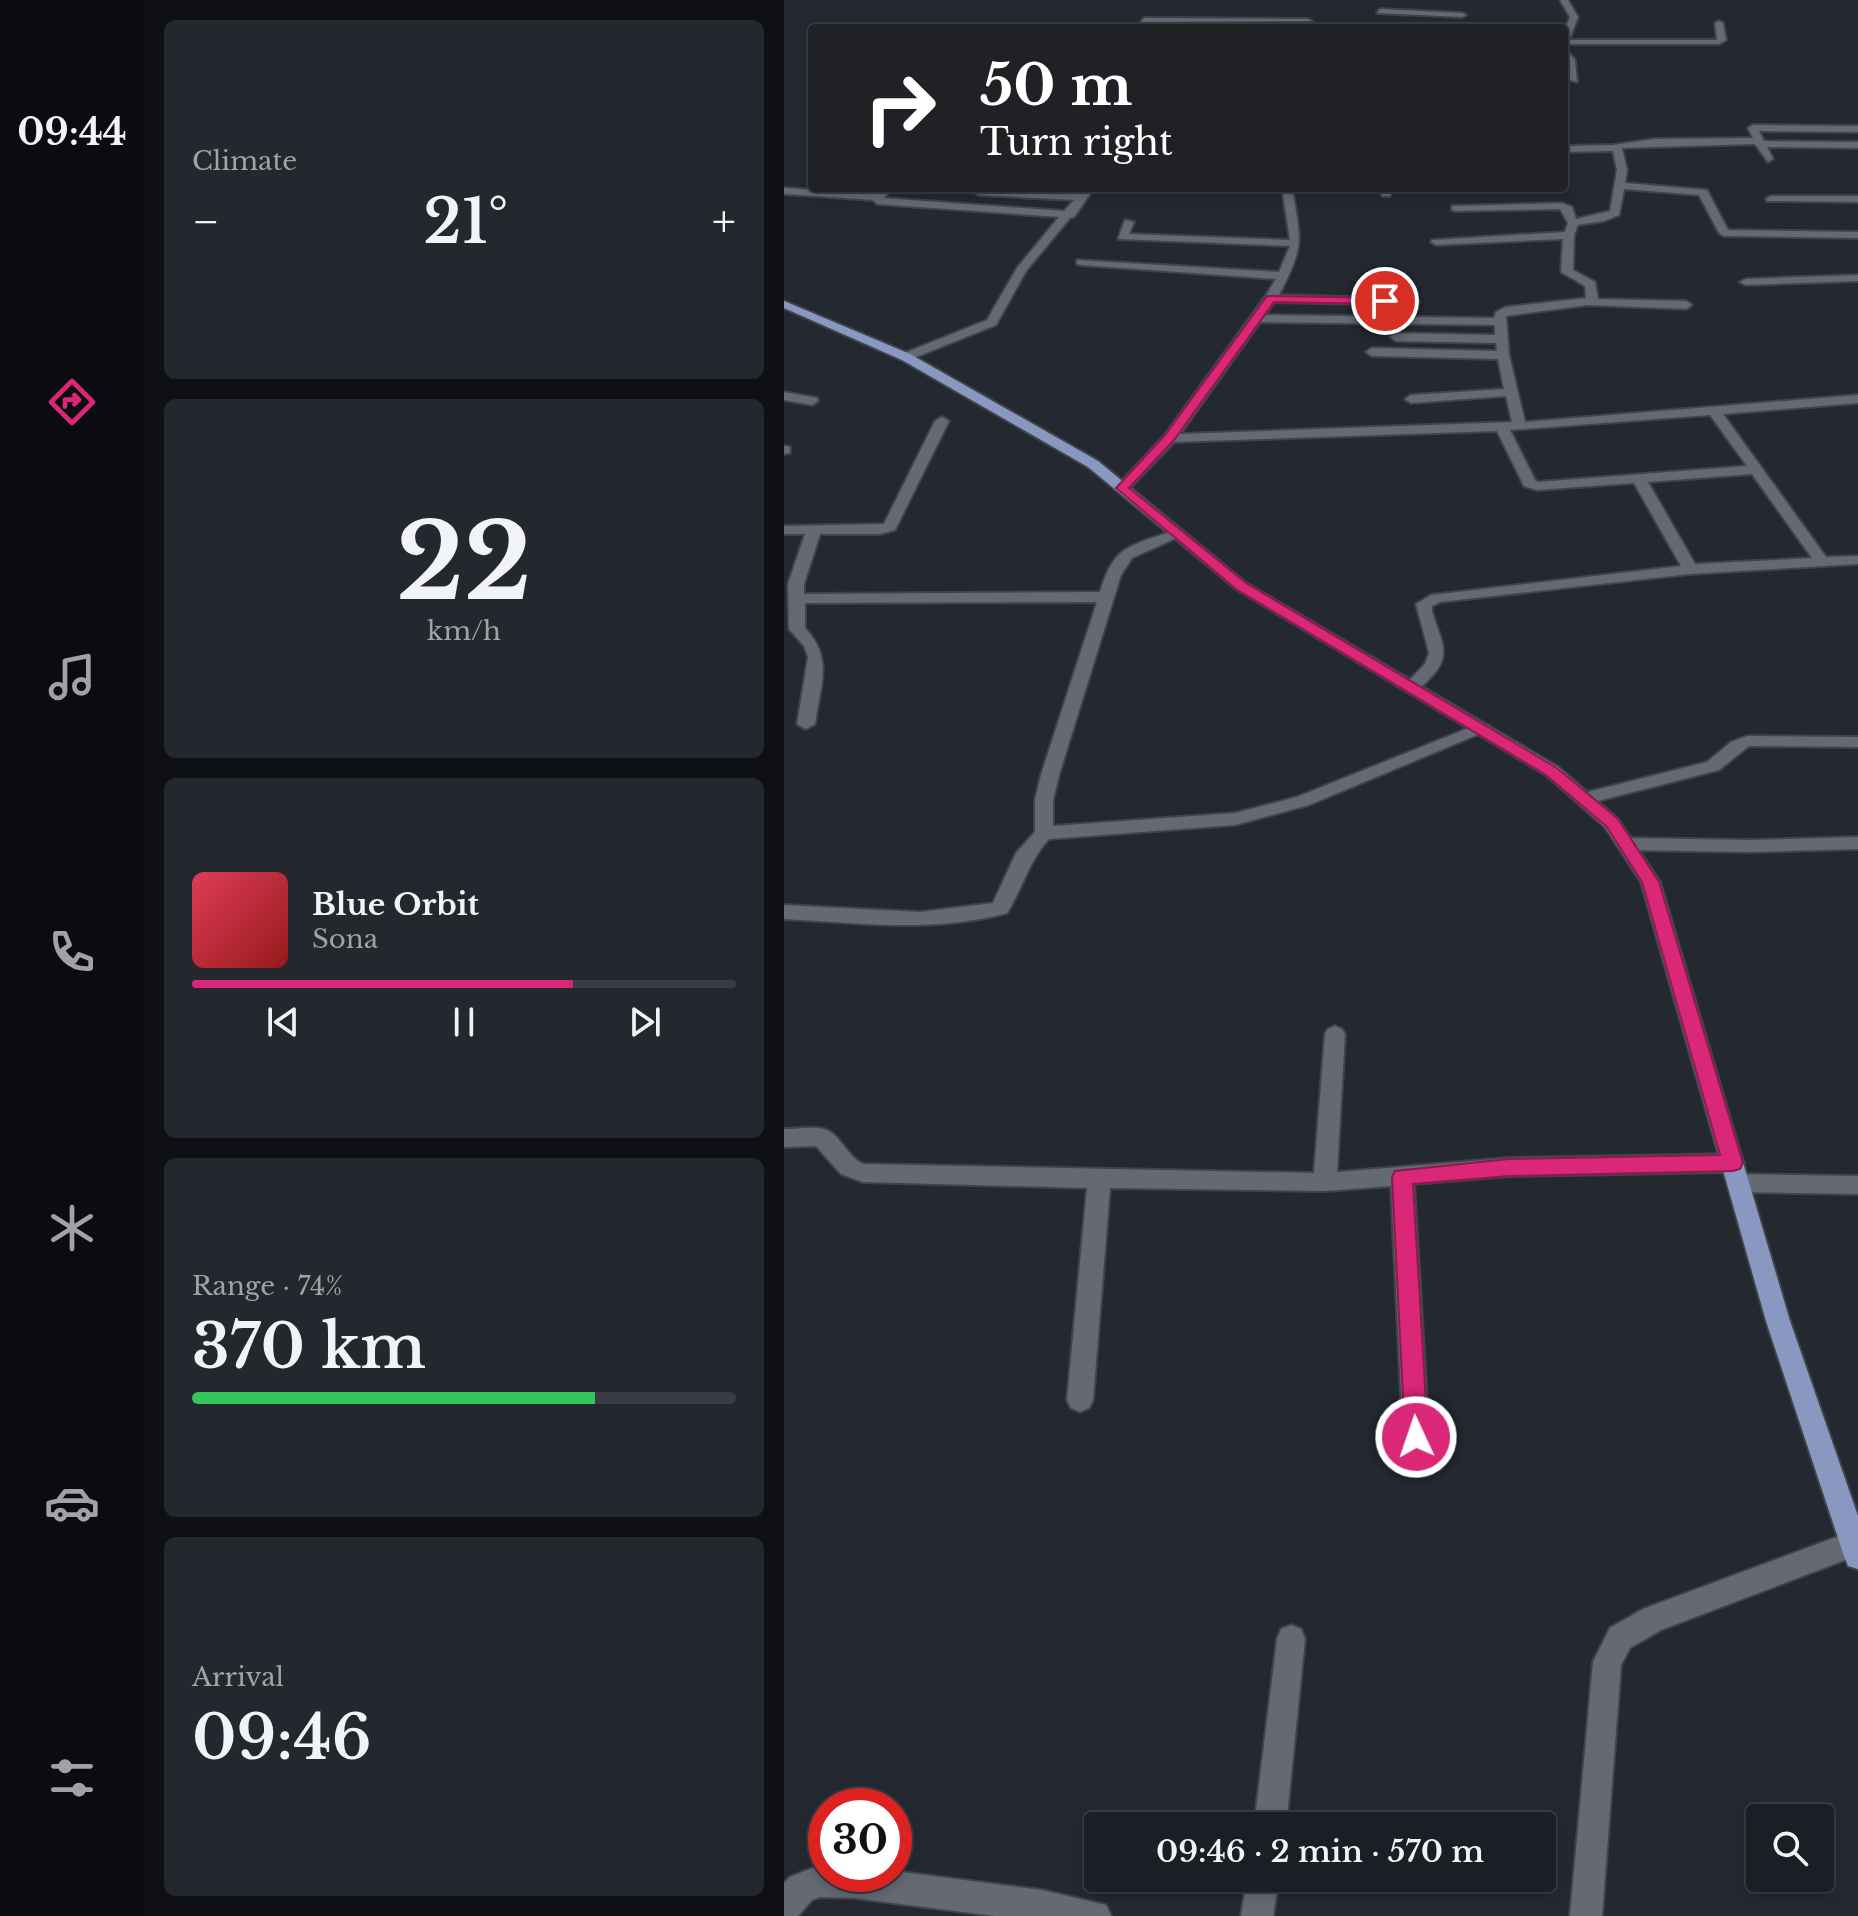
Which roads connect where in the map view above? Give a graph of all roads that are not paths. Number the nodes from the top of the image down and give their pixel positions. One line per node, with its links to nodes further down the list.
1 (1385, 0): 3 (street)
2 (1564, 0): 8 (street)
3 (1462, 15)
4 (1144, 20): 7 (street)
5 (1308, 21): 7 (street)
6 (1719, 23): 9 (street)
7 (1220, 24)
8 (1568, 36)
9 (1568, 45)
10 (1568, 52): 11 (street)
11 (1574, 80)
12 (1858, 129): 16 (street)
13 (1858, 145): 16 (street)
14 (1615, 148): 15 (street); 16 (street); 19 (street)
15 (1568, 149)
16 (1762, 149): 17 (street)
17 (1829, 151)
18 (801, 182): 20 (street)
19 (1620, 186): 31 (street); 33 (street)
20 (787, 191): 21 (street)
21 (808, 191)
22 (883, 192): 29 (street)
23 (979, 192): 24 (street)
24 (1086, 192): 29 (street)
25 (1288, 192): 35 (street)
26 (1771, 199): 27 (street)
27 (1858, 199)
28 (1456, 208): 31 (street)
29 (1070, 215): 51 (street)
30 (1129, 222): 35 (street)
31 (1574, 222): 32 (street)
32 (1569, 235): 34 (street); 42 (street)
33 (1858, 235)
34 (1436, 242)
35 (1296, 243): 37 (street)
36 (1081, 262): 37 (street)
37 (1283, 276): 40 (street)
38 (1858, 278): 39 (street)
39 (1746, 282)
40 (1271, 298): 41 (street); 45 (street)
41 (1413, 302)
42 (1590, 302): 44 (street); 46 (street)
43 (785, 305): 51 (main road)
44 (1686, 305)
45 (1257, 318): 46 (street); 61 (street)
46 (1500, 322): 48 (street)
47 (1396, 337): 48 (street)
48 (1501, 339): 50 (street)
49 (1372, 352): 50 (street)
50 (1503, 355): 52 (street)
51 (906, 357): 64 (main road)
52 (1511, 392): 54 (street); 59 (street)
53 (784, 396): 56 (street)
54 (1411, 399)
55 (1858, 399): 57 (street)
56 (812, 401)
57 (1714, 411): 59 (street); 62 (street)
58 (942, 421): 66 (street)
59 (1519, 426): 60 (street)
60 (1502, 427): 61 (street); 63 (street)
61 (1170, 438): 64 (street)
62 (1753, 470): 63 (street); 69 (street)
63 (1639, 479): 70 (street)
64 (1122, 488): 67 (main road)
65 (784, 530): 66 (street)
66 (814, 530): 71 (street)
67 (1178, 534): 72 (street); 73 (main road)
68 (1858, 560): 69 (street)
69 (1822, 562): 70 (street)
70 (1690, 569): 73 (street)
71 (797, 597): 72 (street); 74 (street)
72 (1103, 597): 78 (street)
73 (1410, 688): 75 (main road)
74 (806, 724)
75 (1482, 729): 77 (main road); 78 (street)
76 (1858, 742): 77 (street)
77 (1586, 798): 80 (main road)
78 (1044, 833): 81 (street)
79 (1858, 843): 80 (street)
80 (1626, 844): 84 (main road)
81 (784, 912)
82 (1335, 1034): 87 (street)
83 (784, 1138): 86 (street)
84 (1736, 1173): 85 (street); 88 (street); 91 (main road)
85 (1402, 1177): 87 (street); 90 (street)
86 (1099, 1178): 87 (street); 89 (street)
87 (1325, 1182)
88 (1858, 1185)
89 (1080, 1400)
90 (1416, 1437)
91 (1856, 1547): 98 (street)
92 (1291, 1639): 93 (street)
93 (1272, 1812)
94 (1261, 1892): 97 (street)
95 (784, 1908): 96 (street)
96 (1095, 1916)
97 (1257, 1916)
98 (1586, 1916)

